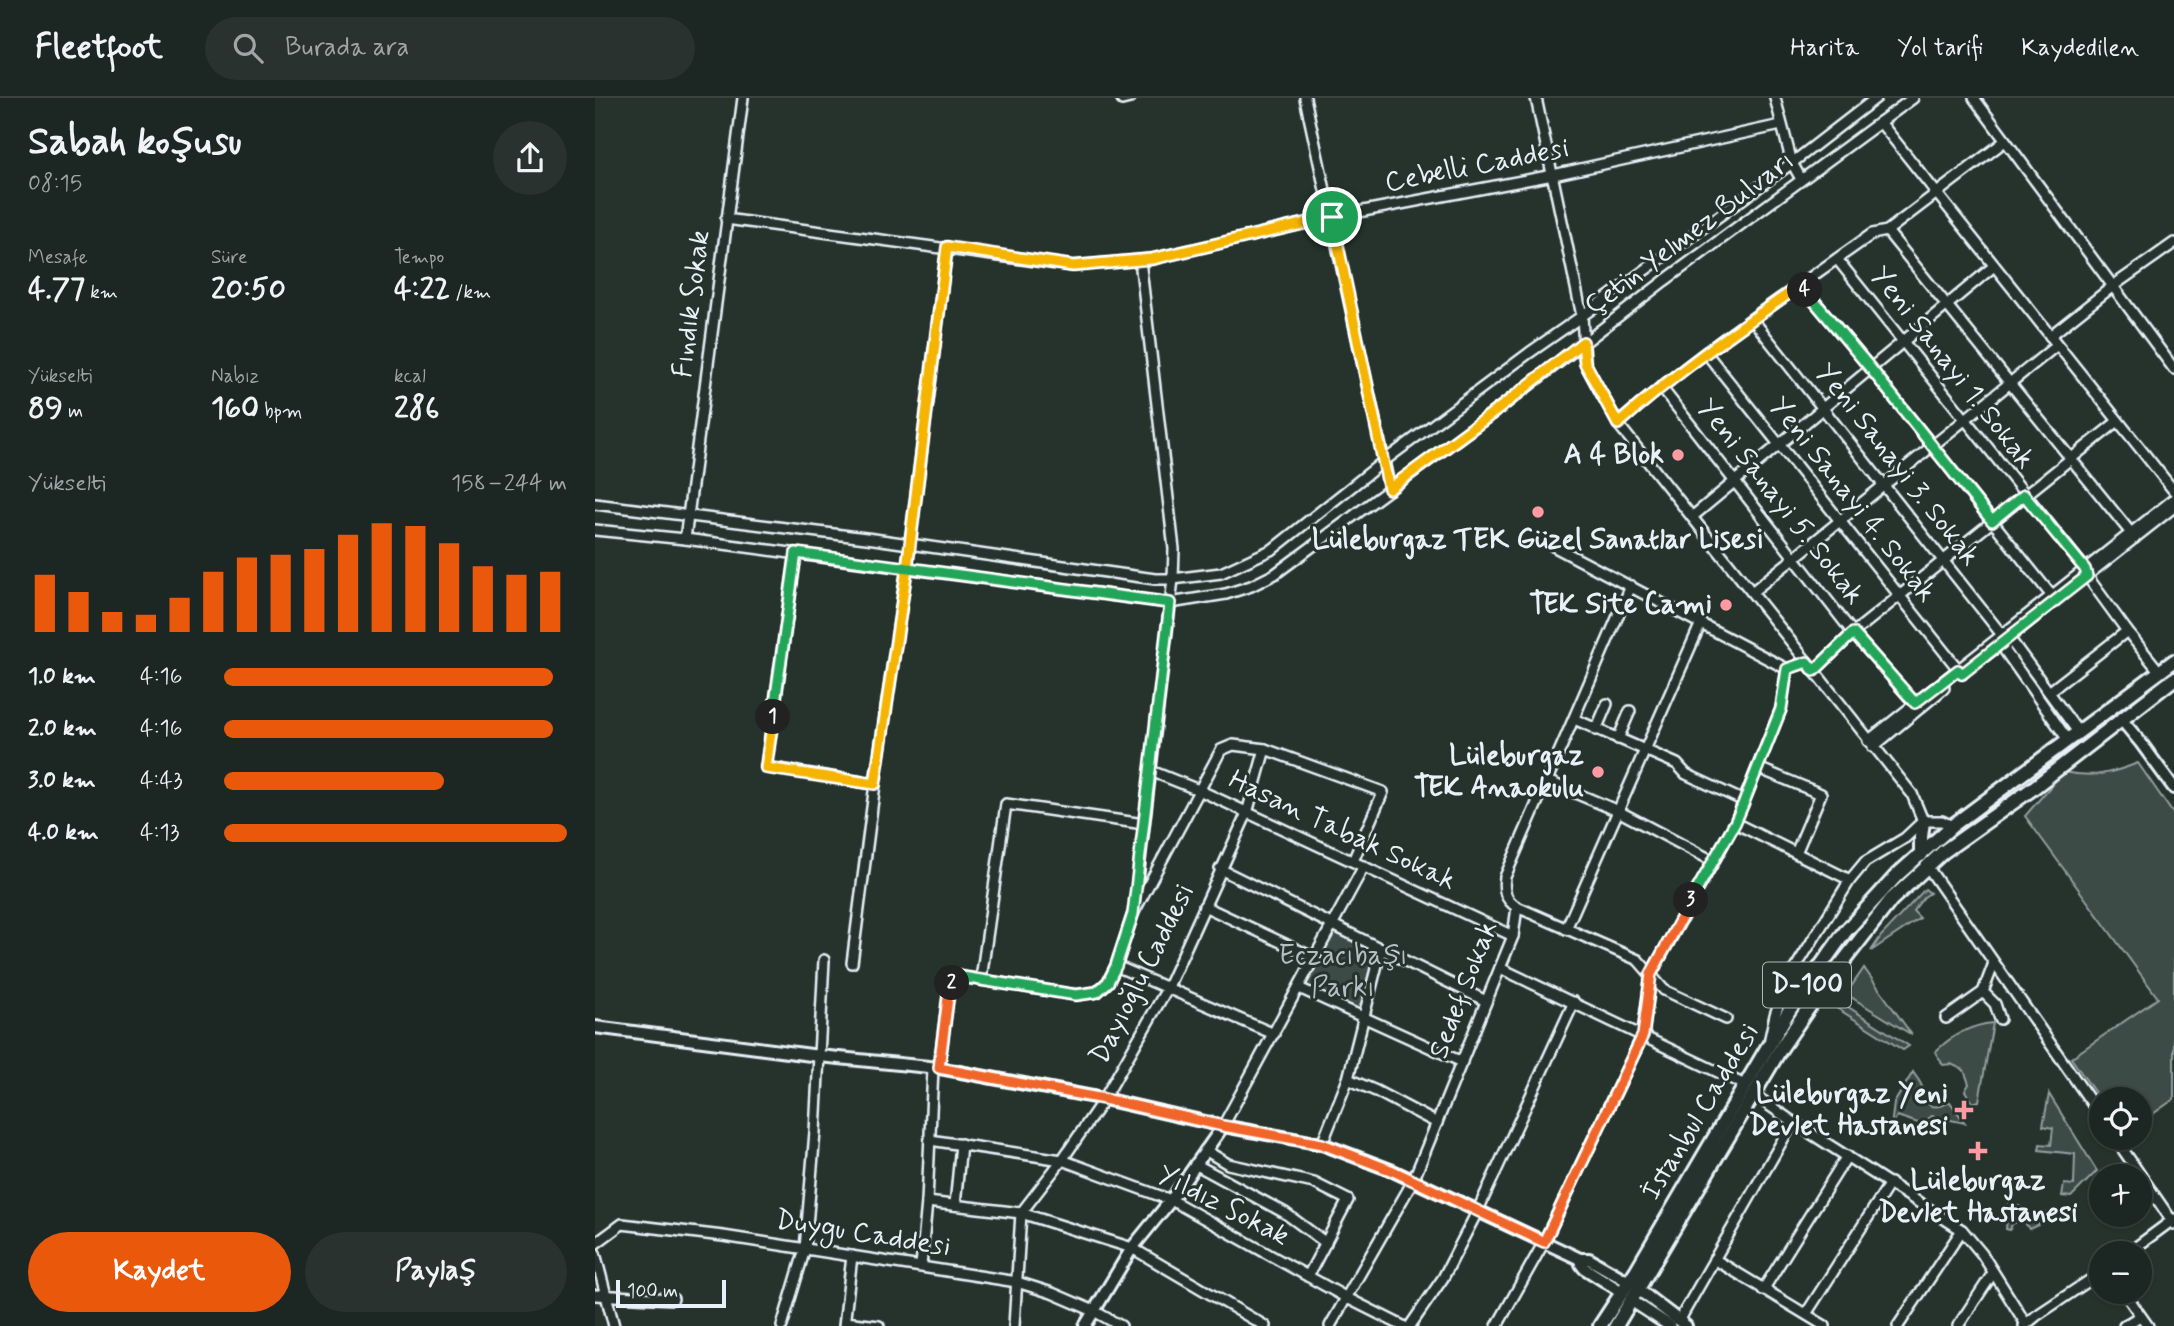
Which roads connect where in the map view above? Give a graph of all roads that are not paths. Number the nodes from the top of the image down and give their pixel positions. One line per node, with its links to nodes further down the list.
1 (743, 98): 17 (street, Fındık Sokak)
2 (1305, 98): 16 (street)
3 (1536, 98): 13 (street)
4 (1775, 98): 10 (street)
5 (1875, 98): 12 (street, Çetin Yelmez Bulvarı)
6 (1913, 98): 9 (street, Çetin Yelmez Bulvarı)
7 (1988, 98): 8 (street)
8 (1976, 102): 11 (street)
9 (1880, 122): 14 (street, Çetin Yelmez Bulvarı); 15 (street)
10 (1781, 125): 12 (street); 13 (street, Cebelli Caddesi)
11 (2005, 141): 15 (street); 25 (street)
12 (1792, 163): 14 (street); 27 (street, Çetin Yelmez Bulvarı)
13 (1553, 175): 16 (street, Cebelli Caddesi); 27 (street)
14 (1801, 179): 31 (street, Çetin Yelmez Bulvarı)
15 (1937, 193): 18 (street); 23 (street)
16 (1332, 217): 22 (street, Cebelli Caddesi); 45 (street)
17 (726, 219): 20 (street, Cebelli Caddesi); 54 (street, Fındık Sokak)
18 (1887, 231): 21 (street); 26 (street)
19 (2174, 243): 25 (street)
20 (947, 247): 22 (street, Cebelli Caddesi); 61 (street)
21 (1837, 259): 24 (street); 30 (street, Yeni Sanayi 1. Sokak)
22 (1140, 260): 68 (street)
23 (1994, 266): 26 (street); 29 (street)
24 (1801, 285): 28 (street); 34 (street)
25 (2113, 286): 29 (street); 35 (street)
26 (1947, 305): 30 (street); 36 (street)
27 (1583, 316): 31 (street); 45 (street, Çetin Yelmez Bulvarı)
28 (1753, 320): 33 (street); 38 (street, Yeni Sanayi 3. Sokak)
29 (2050, 336): 32 (street)
30 (1903, 341): 34 (street); 39 (street, Yeni Sanayi 1. Sokak)
31 (1583, 342): 41 (street); 48 (street, Çetin Yelmez Bulvarı)
32 (2057, 345): 36 (street); 40 (street)
33 (1707, 354): 37 (street); 42 (street, Yeni Sanayi 4. Sokak)
34 (1871, 369): 38 (street); 43 (street)
35 (2174, 369)
36 (2009, 383): 39 (street); 44 (street)
37 (1661, 387): 41 (street); 46 (street, Yeni Sanayi 5. Sokak)
38 (1823, 408): 42 (street); 47 (street, Yeni Sanayi 3. Sokak)
39 (1965, 419): 43 (street); 50 (street, Yeni Sanayi 1. Sokak)
40 (2117, 421): 44 (street); 49 (street)
41 (1618, 424): 55 (street)
42 (1779, 445): 46 (street); 57 (street, Yeni Sanayi 4. Sokak)
43 (1932, 446): 47 (street); 56 (street)
44 (2070, 459): 50 (street); 59 (street)
45 (1384, 461): 48 (street); 68 (street, Çetin Yelmez Bulvarı)
46 (1735, 481): 55 (street); 64 (street, Yeni Sanayi 5. Sokak)
47 (1884, 485): 57 (street); 65 (street, Yeni Sanayi 3. Sokak)
48 (1389, 489): 73 (street, Çetin Yelmez Bulvarı)
49 (2174, 491)
50 (2024, 495): 56 (street); 67 (street, Yeni Sanayi 1. Sokak)
51 (2174, 499): 59 (street)
52 (595, 504): 54 (street, Çetin Yelmez Bulvarı)
53 (2174, 507): 59 (street)
54 (688, 515): 60 (street, Fındık Sokak); 61 (street, Çetin Yelmez Bulvarı)
55 (1692, 517): 70 (street)
56 (1992, 521): 65 (street); 72 (street)
57 (1839, 522): 64 (street); 71 (street, Yeni Sanayi 4. Sokak)
58 (595, 530): 60 (street, Çetin Yelmez Bulvarı)
59 (2133, 536): 67 (street)
60 (685, 539): 63 (street, Çetin Yelmez Bulvarı)
61 (909, 544): 66 (street); 68 (street, Çetin Yelmez Bulvarı)
62 (1553, 546): 69 (street)
63 (796, 553): 66 (street, Çetin Yelmez Bulvarı); 101 (street)
64 (1795, 558): 70 (street); 76 (street, Yeni Sanayi 5. Sokak)
65 (1943, 560): 71 (street); 77 (street, Yeni Sanayi 3. Sokak)
66 (907, 568): 73 (street, Çetin Yelmez Bulvarı); 101 (street)
67 (2086, 573): 72 (street); 75 (street, Yeni Sanayi 1. Sokak)
68 (1173, 579): 73 (street)
69 (1631, 586): 74 (street); 89 (street, Sedef Sokak)
70 (1752, 592): 79 (street)
71 (1898, 596): 76 (street); 83 (street, Yeni Sanayi 4. Sokak)
72 (2054, 598): 77 (street)
73 (1170, 603): 99 (street)
74 (1701, 623): 80 (street); 97 (street)
75 (2127, 631): 82 (street, Yeni Sanayi 1. Sokak); 85 (street)
76 (1853, 633): 81 (street); 87 (street, Yeni Sanayi 5. Sokak)
77 (2004, 637): 83 (street); 85 (street, Yeni Sanayi 3. Sokak); 92 (street, Yeni Sanayi 3. Sokak)
78 (2174, 660): 82 (highway, İstanbul Caddesi / D-100)
79 (1807, 662): 80 (street); 81 (street)
80 (1787, 669): 98 (street)
81 (1814, 671): 94 (street)
82 (2159, 671): 92 (highway, İstanbul Caddesi / D-100)
83 (1960, 672): 87 (street)
84 (2174, 679): 90 (highway, İstanbul Caddesi / D-100)
85 (2049, 692): 92 (street, Yeni Sanayi 3. Sokak)
86 (1607, 704): 91 (street)
87 (1917, 706): 94 (street)
88 (1630, 711): 93 (street)
89 (1574, 719): 91 (street); 100 (street, Sedef Sokak)
90 (2121, 719): 96 (highway, İstanbul Caddesi / D-100); 102 (main road)
91 (1596, 730): 93 (street)
92 (2073, 736): 96 (highway); 110 (highway, İstanbul Caddesi / D-100)
93 (1618, 739): 97 (street)
94 (1870, 744): 107 (street)
95 (1265, 749): 103 (street); 106 (street, Dayıoğlu Caddesi); 113 (street)
96 (2084, 750): 116 (highway, İstanbul Caddesi / D-100)
97 (1644, 751): 104 (street); 105 (street)
98 (1758, 768): 104 (street); 111 (street)
99 (1151, 771): 103 (street, Hasan Tabak Sokak); 109 (street)
100 (1547, 781): 105 (street); 120 (street, Sedef Sokak)
101 (875, 784): 128 (street)
102 (2174, 788)
103 (1201, 791): 106 (street, Hasan Tabak Sokak); 121 (street)
104 (1744, 802): 108 (street)
105 (1618, 811): 114 (street); 123 (street)
106 (1247, 813): 113 (street, Hasan Tabak Sokak); 117 (street, Dayıoğlu Caddesi)
107 (1923, 821): 110 (street); 112 (highway); 118 (street)
108 (1735, 823): 111 (street); 114 (street)
109 (1144, 824): 121 (street); 133 (street)
110 (1952, 826): 112 (highway, İstanbul Caddesi / D-100)
111 (1796, 853): 118 (street)
112 (1920, 853): 116 (highway); 146 (highway, İstanbul Caddesi / D-100)
113 (1353, 861): 115 (street, Hasan Tabak Sokak)
114 (1713, 861): 132 (street)
115 (1364, 866): 122 (street); 124 (street, Hasan Tabak Sokak)
116 (1927, 866): 129 (street); 151 (highway, İstanbul Caddesi / D-100)
117 (1220, 869): 119 (street, Dayıoğlu Caddesi); 122 (street)
118 (1850, 880): 146 (street)
119 (1204, 906): 126 (street); 134 (street, Dayıoğlu Caddesi)
120 (1517, 907): 123 (street); 124 (street, Sedef Sokak)
121 (1133, 914): 130 (street)
122 (1333, 925): 125 (street); 126 (street)
123 (1566, 929): 132 (street)
124 (1513, 936): 131 (street, Sedef Sokak)
125 (1381, 949): 137 (street); 139 (street)
126 (1315, 958): 135 (street)
127 (824, 960): 147 (street)
128 (852, 963)
129 (1994, 963): 136 (street); 153 (street)
130 (1116, 966): 133 (street); 134 (street)
131 (1500, 968): 137 (street, Sedef Sokak); 138 (street)
132 (1651, 974): 141 (street); 145 (street)
133 (981, 979): 149 (street)
134 (1168, 987): 144 (street); 152 (street, Dayıoğlu Caddesi)
135 (1299, 988): 139 (street); 144 (street)
136 (1983, 992): 140 (street); 142 (street)
137 (1486, 1001): 148 (street, Sedef Sokak)
138 (1574, 1002): 145 (street); 170 (street)
139 (1363, 1018): 148 (street); 150 (street)
140 (1946, 1018)
141 (1726, 1019)
142 (2000, 1019)
143 (595, 1027): 147 (main road)
144 (1274, 1034): 156 (street)
145 (1643, 1035): 151 (street); 175 (street)
146 (1769, 1045): 151 (highway, İstanbul Caddesi / D-100)
147 (819, 1056): 149 (main road); 179 (street)
148 (1462, 1062): 155 (street, Sedef Sokak)
149 (936, 1068): 152 (main road); 157 (street)
150 (1348, 1079): 155 (street); 159 (street)
151 (1749, 1089): 154 (street); 189 (highway, İstanbul Caddesi / D-100)
152 (1104, 1099): 156 (main road); 162 (street, Dayıoğlu Caddesi)
153 (2089, 1099)
154 (1793, 1122): 161 (street); 182 (street)
155 (1437, 1123): 164 (street, Sedef Sokak)
156 (1223, 1126): 159 (main road); 160 (main road)
157 (930, 1140): 158 (street, Yıldız Sokak); 168 (street)
158 (961, 1144): 162 (street, Yıldız Sokak); 169 (street)
159 (1322, 1144): 164 (main road)
160 (1205, 1150): 163 (main road); 176 (street)
161 (1847, 1156): 165 (street); 188 (street)
162 (1062, 1160): 167 (street, Yıldız Sokak); 171 (street, Dayıoğlu Caddesi)
163 (1195, 1164): 167 (main road); 176 (street)
164 (1413, 1181): 170 (main road); 192 (street, Sedef Sokak)
165 (1890, 1183): 173 (street); 196 (street)
166 (2152, 1191): 172 (street)
167 (1171, 1199): 178 (main road); 185 (street, Yıldız Sokak)
168 (927, 1202): 169 (street); 183 (street)
169 (955, 1205): 171 (street)
170 (1478, 1210): 175 (main road); 210 (street)
171 (1021, 1213): 178 (street); 187 (street)
172 (2173, 1221): 174 (street)
173 (1962, 1230): 184 (street); 215 (street)
174 (2145, 1241)
175 (1544, 1242): 189 (main road); 211 (street)
176 (1326, 1243): 185 (street)
177 (595, 1244): 179 (street, Duygu Caddesi)
178 (1132, 1248): 195 (main road); 207 (street)
179 (805, 1249): 181 (street, Duygu Caddesi); 202 (street)
180 (595, 1253): 191 (street)
181 (852, 1256): 183 (street, Duygu Caddesi); 198 (street)
182 (1714, 1259): 188 (street); 199 (street)
183 (921, 1266): 187 (street, Duygu Caddesi)
184 (1993, 1273): 200 (street); 216 (street)
185 (1308, 1276): 192 (street, Yıldız Sokak)
186 (2089, 1281): 200 (street)
187 (1017, 1282): 195 (street, Duygu Caddesi); 204 (street)
188 (1763, 1290): 196 (street)
189 (1631, 1291): 199 (main road); 212 (highway, İstanbul Caddesi / D-100); 213 (highway, İstanbul Caddesi / D-100)
190 (595, 1295): 191 (street)
191 (606, 1296): 193 (street); 201 (street)
192 (1347, 1298): 208 (street, Sedef Sokak); 209 (street, Yıldız Sokak)
193 (673, 1299)
194 (2132, 1304): 197 (street)
195 (1094, 1311): 205 (main road); 206 (street, Duygu Caddesi)
196 (1807, 1314): 214 (street)
197 (2140, 1316): 217 (street); 218 (street)
198 (845, 1324): 203 (street)
199 (1678, 1325)
200 (2025, 1325)
201 (614, 1326)
202 (782, 1326)
203 (879, 1326)
204 (1014, 1326)
205 (1085, 1326)
206 (1121, 1326)
207 (1265, 1326)
208 (1330, 1326)
209 (1403, 1326)
210 (1410, 1326)
211 (1497, 1326)
212 (1600, 1326)
213 (1616, 1326)
214 (1825, 1326)
215 (1898, 1326)
216 (1958, 1326)
217 (2124, 1326)
218 (2148, 1326)

